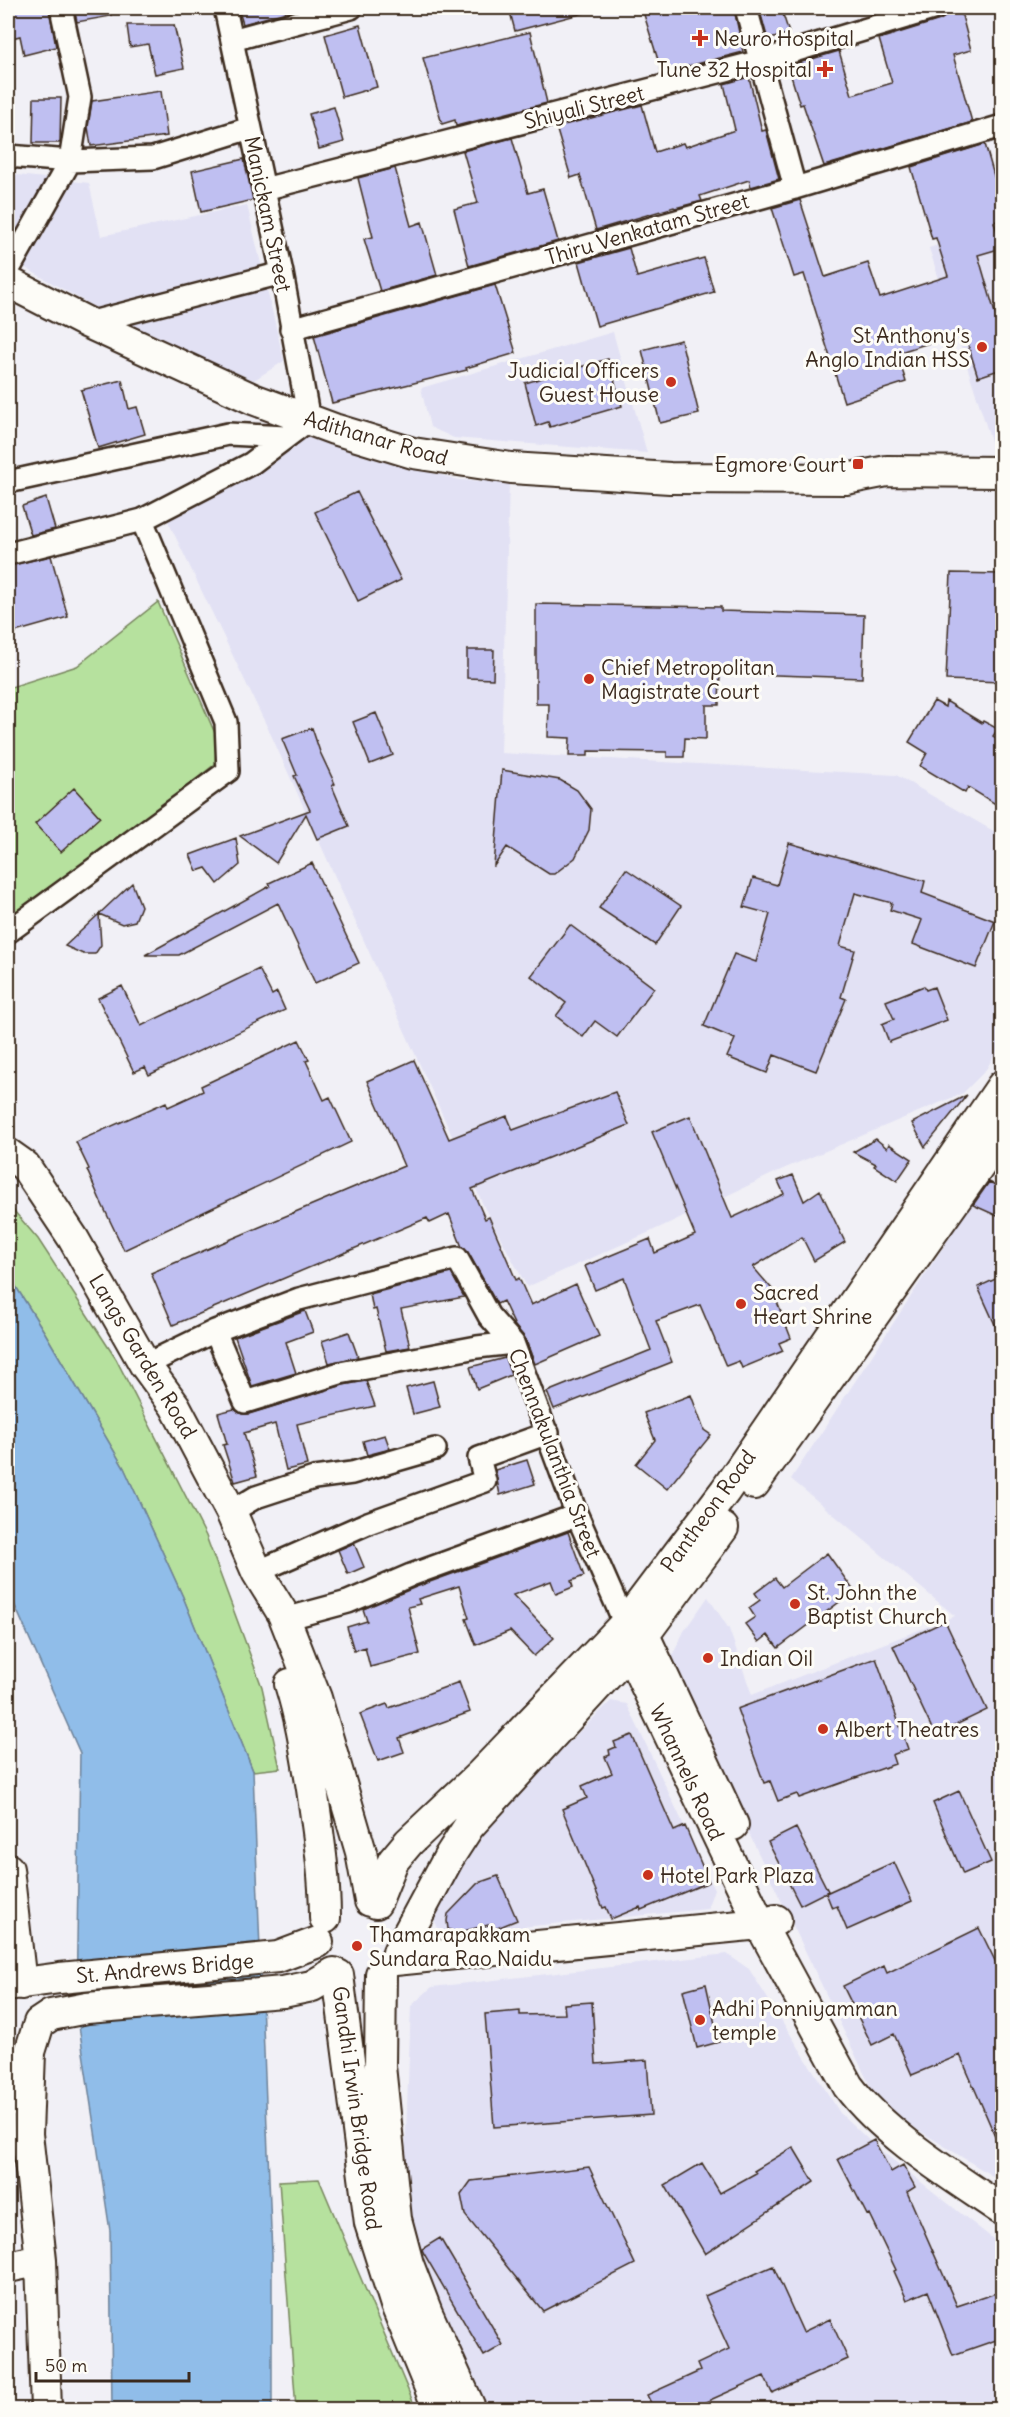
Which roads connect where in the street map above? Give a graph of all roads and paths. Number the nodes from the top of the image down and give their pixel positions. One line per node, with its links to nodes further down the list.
1 (61, 8): 11 (street)
2 (225, 8): 6 (street, Manickam Street)
3 (351, 8): 6 (street)
4 (746, 8): 7 (street)
5 (936, 8): 7 (street, Shiyali Street)
6 (232, 40): 9 (street, Manickam Street)
7 (761, 61): 12 (street); 13 (street, Shiyali Street)
8 (1002, 126): 12 (street, Thiru Venkatam Street)
9 (250, 128): 11 (street); 13 (street, Manickam Street)
10 (8, 156): 11 (street)
11 (70, 161): 14 (street)
12 (795, 188): 18 (street, Thiru Venkatam Street)
13 (264, 189): 15 (street, Manickam Street)
14 (8, 271)
15 (282, 273): 17 (street); 18 (street, Manickam Street)
16 (8, 282): 17 (main road, Adithanar Road)
17 (88, 323): 19 (main road, Adithanar Road)
18 (291, 329): 19 (street, Manickam Street)
19 (298, 428): 21 (main road, Adithanar Road); 22 (street); 24 (street)
20 (1002, 472): 21 (main road, Adithanar Road)
21 (846, 479): 23 (main road, Adithanar Road)
22 (8, 482)
23 (1002, 490)
24 (142, 520): 25 (street); 26 (street)
25 (8, 554)
26 (8, 932)
27 (999, 1124): 38 (main road, Pantheon Road)
28 (8, 1154): 31 (main road, Langs Garden Road)
29 (214, 1331): 30 (street); 30 (street, Chennakulanthia Street); 31 (street)
30 (513, 1342): 32 (street, Chennakulanthia Street)
31 (145, 1365): 34 (main road, Langs Garden Road)
32 (548, 1433): 35 (street, Chennakulanthia Street); 36 (street)
33 (435, 1449): 34 (street)
34 (231, 1512): 36 (main road, Langs Garden Road)
35 (577, 1515): 37 (street); 38 (street, Chennakulanthia Street)
36 (257, 1572): 37 (main road, Langs Garden Road); 45 (main road, Langs Garden Road)
37 (285, 1619): 40 (main road, Langs Garden Road)
38 (630, 1631): 39 (main road, Pantheon Road); 44 (main road, Whannels Road)
39 (497, 1777): 41 (main road, Pantheon Road); 46 (main road, Pantheon Road)
40 (356, 1834): 41 (main road); 43 (main road, Langs Garden Road)
41 (407, 1844): 43 (main road, Pantheon Road)
42 (8, 1869): 48 (main road)
43 (373, 1902): 45 (main road); 46 (main road)
44 (768, 1922): 46 (main road); 49 (main road, Whannels Road); 50 (main road, Whannels Road)
45 (321, 1930): 47 (main road); 48 (main road, St. Andrews Bridge)
46 (391, 1962): 47 (main road); 55 (main road, Gandhi Irwin Bridge Road)
47 (328, 1978): 51 (main road, St. Andrews Bridge); 54 (main road, Gandhi Irwin Bridge Road)
48 (14, 1985)
49 (1002, 2198)
50 (1002, 2210)
51 (41, 2260): 52 (main road); 53 (main road)
52 (8, 2267)
53 (46, 2409)
54 (438, 2409)
55 (471, 2409)

